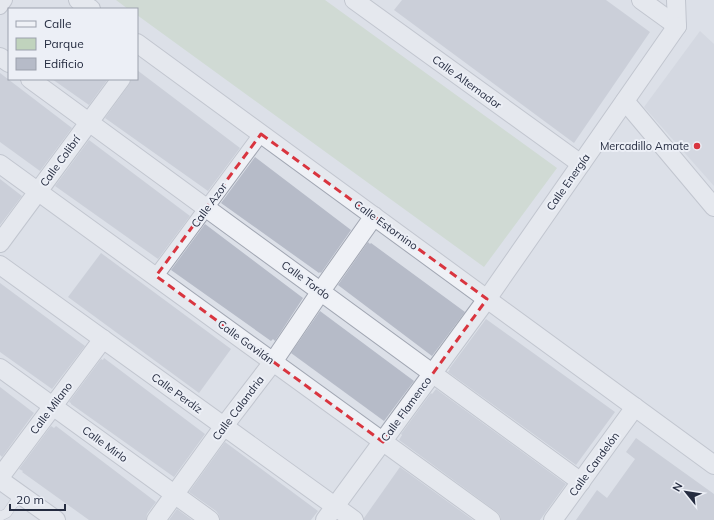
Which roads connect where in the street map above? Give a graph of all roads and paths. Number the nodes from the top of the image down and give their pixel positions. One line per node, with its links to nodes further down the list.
1 (5, 0): 7 (street)
2 (78, 0): 8 (street)
3 (354, 0): 6 (street, Calle Alternador)
4 (641, 0): 9 (street)
5 (676, 0): 9 (street)
6 (374, 6): 19 (street, Calle Alternador)
7 (0, 7)
8 (90, 8)
9 (677, 26): 15 (street, Calle Energía)
10 (139, 49): 17 (street, Calle Estornino)
11 (0, 57): 12 (street)
12 (8, 63)
13 (31, 80): 16 (street, Calle Tordo)
14 (120, 80): 16 (street, Calle Colibrí)
15 (624, 101): 19 (street, Calle Energía); 22 (street)
16 (89, 122): 20 (street, Calle Colibrí); 21 (street, Calle Tordo)
17 (261, 134): 21 (street, Calle Azor); 23 (street, Calle Estornino)
18 (0, 164): 20 (street, Calle Gavilán)
19 (581, 164): 28 (street, Calle Energía)
20 (38, 191): 24 (street, Calle Colibrí); 26 (street, Calle Gavilán)
21 (207, 208): 26 (street, Calle Azor); 27 (street, Calle Tordo)
22 (714, 208)
23 (374, 216): 27 (street, Calle Calandria); 28 (street, Calle Estornino)
24 (0, 243)
25 (0, 265): 29 (street, Calle Perdíz)
26 (156, 276): 30 (street, Calle Gavilán)
27 (321, 291): 30 (street, Calle Calandria); 32 (street, Calle Tordo)
28 (487, 299): 32 (street, Calle Flamenco); 34 (street, Calle Estornino)
29 (103, 339): 33 (street, Calle Milano); 35 (street, Calle Perdíz)
30 (273, 362): 35 (street, Calle Calandria); 36 (street, Calle Gavilán)
31 (0, 368): 33 (street, Calle Mirlo)
32 (432, 373): 36 (street, Calle Flamenco); 39 (street, Calle Tordo)
33 (53, 406): 38 (street, Calle Milano); 41 (street, Calle Mirlo)
34 (635, 407): 37 (street, Calle Estornino); 39 (street, Calle Candelón)
35 (224, 426): 41 (street, Calle Calandria); 42 (street, Calle Perdíz)
36 (383, 442): 42 (street, Calle Flamenco); 48 (street, Calle Gavilán)
37 (714, 465)
38 (0, 478): 40 (street)
39 (581, 482): 49 (street, Calle Candelón)
40 (20, 494): 43 (lane); 44 (street)
41 (175, 494): 45 (street, Calle Calandria); 46 (street, Calle Mirlo)
42 (330, 513): 47 (street, Calle Perdíz)
43 (0, 515)
44 (56, 520)
45 (156, 520)
46 (210, 520)
47 (354, 520)
48 (491, 520)
49 (553, 520)

